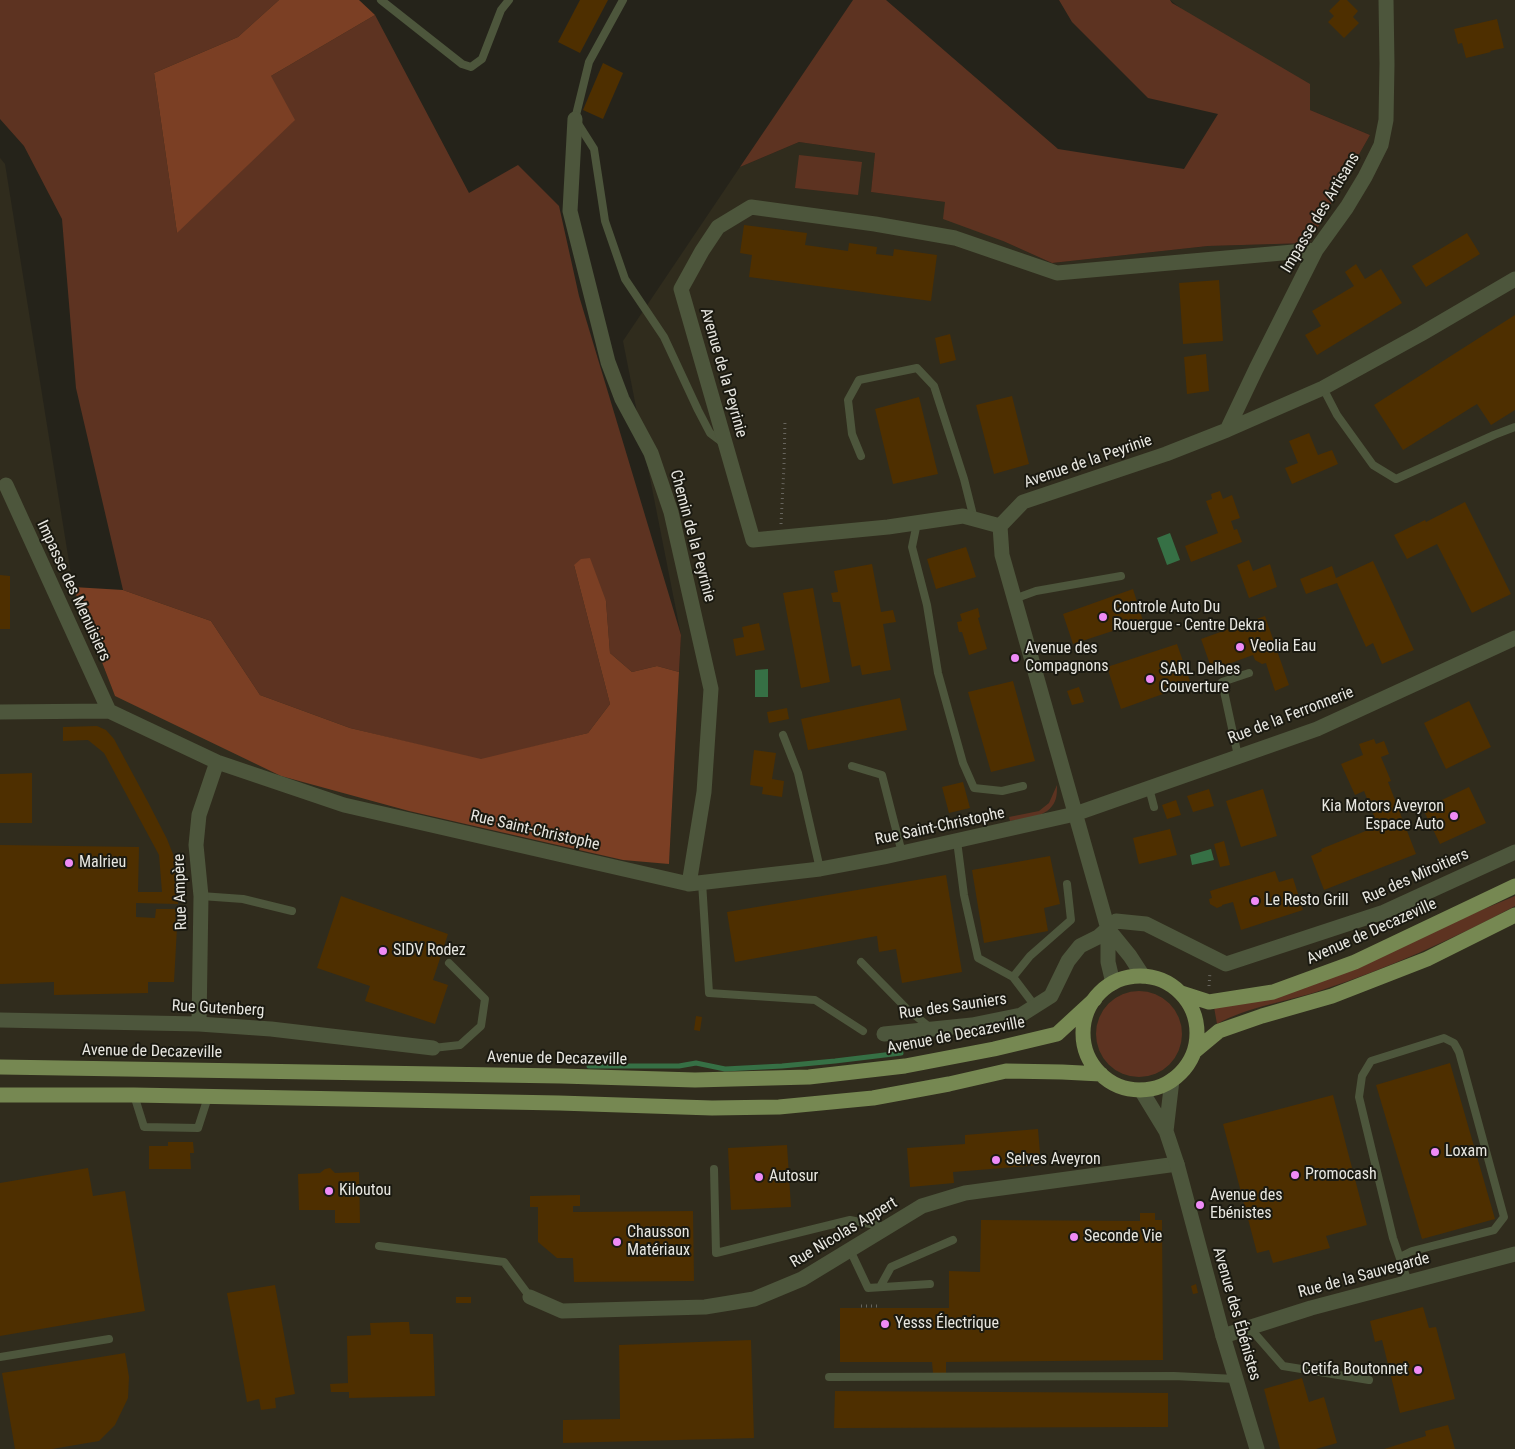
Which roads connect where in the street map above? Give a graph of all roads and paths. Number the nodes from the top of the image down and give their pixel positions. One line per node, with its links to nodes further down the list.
1 (381, 0): 2 (lane)
2 (509, 0)
3 (624, 0): 5 (lane, Chemin de la Peyrinie)
4 (1386, 0): 6 (street, Impasse des Artisans)
5 (575, 119): 12 (lane); 37 (street, Chemin de la Peyrinie)
6 (1316, 250): 11 (street, Impasse des Artisans); 12 (street, Avenue de la Peyrinie)
7 (1515, 279): 8 (street, Avenue de la Peyrinie)
8 (1323, 388): 10 (lane); 11 (street, Avenue de la Peyrinie)
9 (785, 420): 18 (path)
10 (1515, 427)
11 (1227, 430): 17 (street, Avenue de la Peyrinie)
12 (725, 444): 18 (street, Avenue de la Peyrinie)
13 (861, 456): 15 (lane)
14 (6, 485): 23 (street, Impasse des Menuisiers)
15 (974, 519): 16 (street, Avenue de la Peyrinie); 17 (street, Avenue de la Peyrinie)
16 (917, 522): 18 (street, Avenue de la Peyrinie); 29 (lane)
17 (1000, 526): 20 (street)
18 (781, 537)
19 (1121, 576): 20 (lane)
20 (1014, 599): 32 (street)
21 (1515, 638): 26 (street, Rue de la Ferronnerie)
22 (1249, 673): 26 (lane)
23 (109, 711): 24 (street, Rue Saint-Christophe); 27 (street, Rue Saint-Christophe)
24 (0, 712)
25 (783, 735): 36 (lane)
26 (1238, 756): 30 (street, Rue de la Ferronnerie)
27 (217, 762): 37 (street, Rue Saint-Christophe); 40 (street, Rue Ampère)
28 (852, 766): 35 (lane)
29 (1023, 786)
30 (1149, 788): 31 (lane); 32 (street, Rue de la Ferronnerie)
31 (1154, 807)
32 (1075, 814): 33 (street, Rue Saint-Christophe); 43 (street)
33 (957, 840): 35 (street, Rue Saint-Christophe); 48 (lane)
34 (1515, 852): 43 (street, Rue des Miroitiers)
35 (902, 853): 36 (street, Rue Saint-Christophe)
36 (820, 869): 37 (street, Rue Saint-Christophe)
37 (696, 883): 57 (lane)
38 (1067, 884): 48 (lane)
39 (1515, 886): 51 (main road, Avenue de Decazeville)
40 (201, 896): 41 (lane); 55 (street, Rue Ampère)
41 (292, 911)
42 (1515, 915): 60 (main road)
43 (1108, 929): 47 (street); 49 (street); 53 (street, Rue des Sauniers)
44 (861, 962): 56 (lane)
45 (449, 963): 59 (lane)
46 (1210, 966): 50 (path)
47 (1143, 976): 49 (main road); 51 (main road)
48 (1013, 977): 53 (lane)
49 (1113, 983): 52 (main road)
50 (1209, 992)
51 (1181, 993): 60 (main road)
52 (1096, 999): 61 (main road, Avenue de Decazeville); 62 (main road)
53 (1035, 1006): 56 (street, Rue des Sauniers)
54 (0, 1020): 55 (street, Rue Gutenberg)
55 (200, 1024): 59 (street, Rue Gutenberg)
56 (932, 1029): 58 (street, Rue des Sauniers)
57 (863, 1031)
58 (884, 1034)
59 (433, 1048)
60 (1194, 1051): 63 (main road)
61 (0, 1067)
62 (1101, 1074): 64 (main road); 67 (main road)
63 (1172, 1080): 64 (main road); 68 (street, Avenue des Ébénistes)
64 (1141, 1090): 68 (street, Avenue des Ébénistes)
65 (0, 1095): 66 (main road)
66 (134, 1095): 67 (main road); 67 (lane)
67 (208, 1097)
68 (1166, 1131): 69 (street, Avenue des Ébénistes)
69 (1177, 1164): 71 (street, Rue Nicolas Appert); 84 (street, Avenue des Ébénistes)
70 (714, 1169): 71 (lane)
71 (888, 1227): 74 (street, Rue Nicolas Appert)
72 (953, 1240): 79 (lane)
73 (379, 1246): 80 (lane)
74 (850, 1250): 79 (lane); 80 (street, Rue Nicolas Appert)
75 (1515, 1254): 77 (street, Rue de la Sauvegarde)
76 (1400, 1257): 76 (lane); 77 (lane)
77 (1408, 1282): 83 (street, Rue de la Sauvegarde)
78 (930, 1284): 79 (lane)
79 (880, 1287)
80 (530, 1297)
81 (861, 1306): 82 (path)
82 (879, 1306)
83 (1249, 1327): 84 (street, Rue de la Sauvegarde); 89 (lane)
84 (1223, 1336): 88 (street, Avenue des Ébénistes)
85 (109, 1339): 86 (lane)
86 (0, 1357)
87 (829, 1377): 88 (lane)
88 (1236, 1379): 90 (street, Avenue des Ébénistes)
89 (1369, 1380)
90 (1258, 1449)

